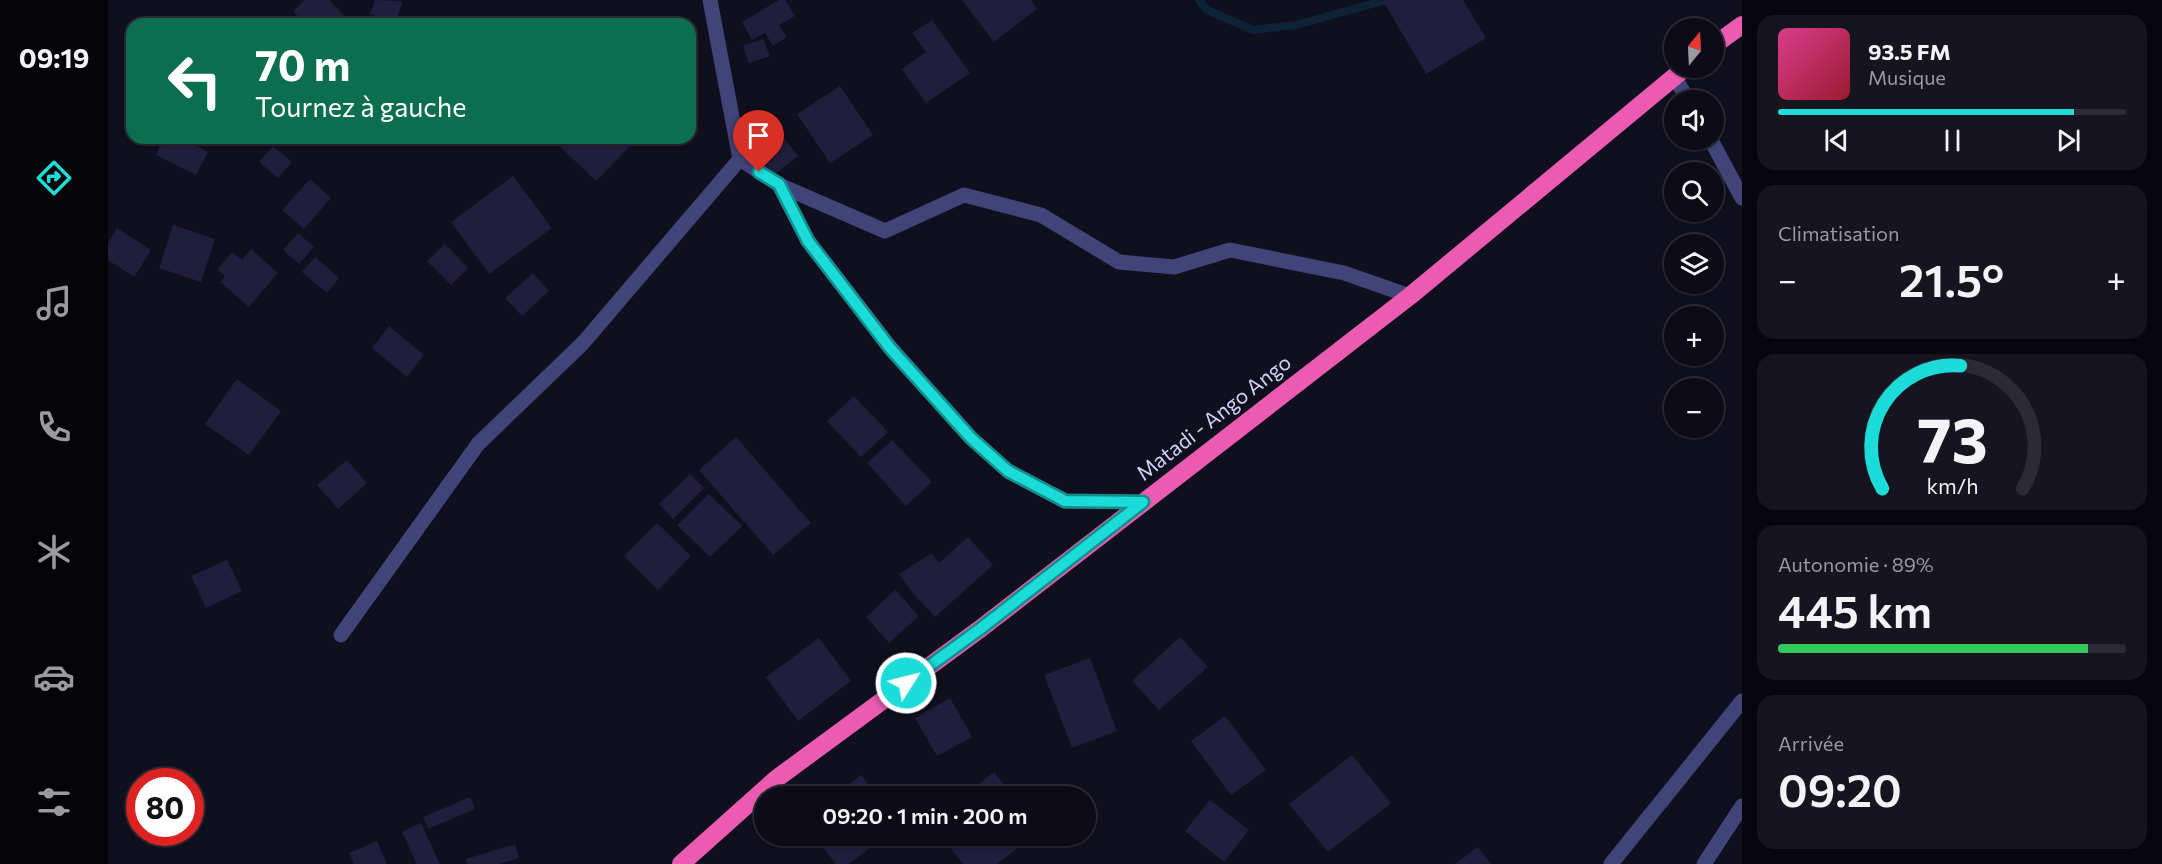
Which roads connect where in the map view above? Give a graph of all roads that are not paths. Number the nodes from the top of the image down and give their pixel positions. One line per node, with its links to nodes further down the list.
1 (710, 0): 6 (street)
2 (1742, 25): 3 (highway)
3 (1724, 38)
4 (1672, 78): 9 (highway, Matadi - Ango Ango)
5 (1716, 150): 8 (street)
6 (740, 159): 7 (street); 11 (street)
7 (779, 184): 9 (street); 10 (street)
8 (1742, 198)
9 (1410, 296): 10 (highway, Matadi - Ango Ango)
10 (1143, 502): 14 (highway, Matadi - Ango Ango)
11 (341, 635)
12 (1742, 701): 15 (street)
13 (1742, 806): 16 (street)
14 (681, 864)
15 (1611, 864)
16 (1704, 864)

